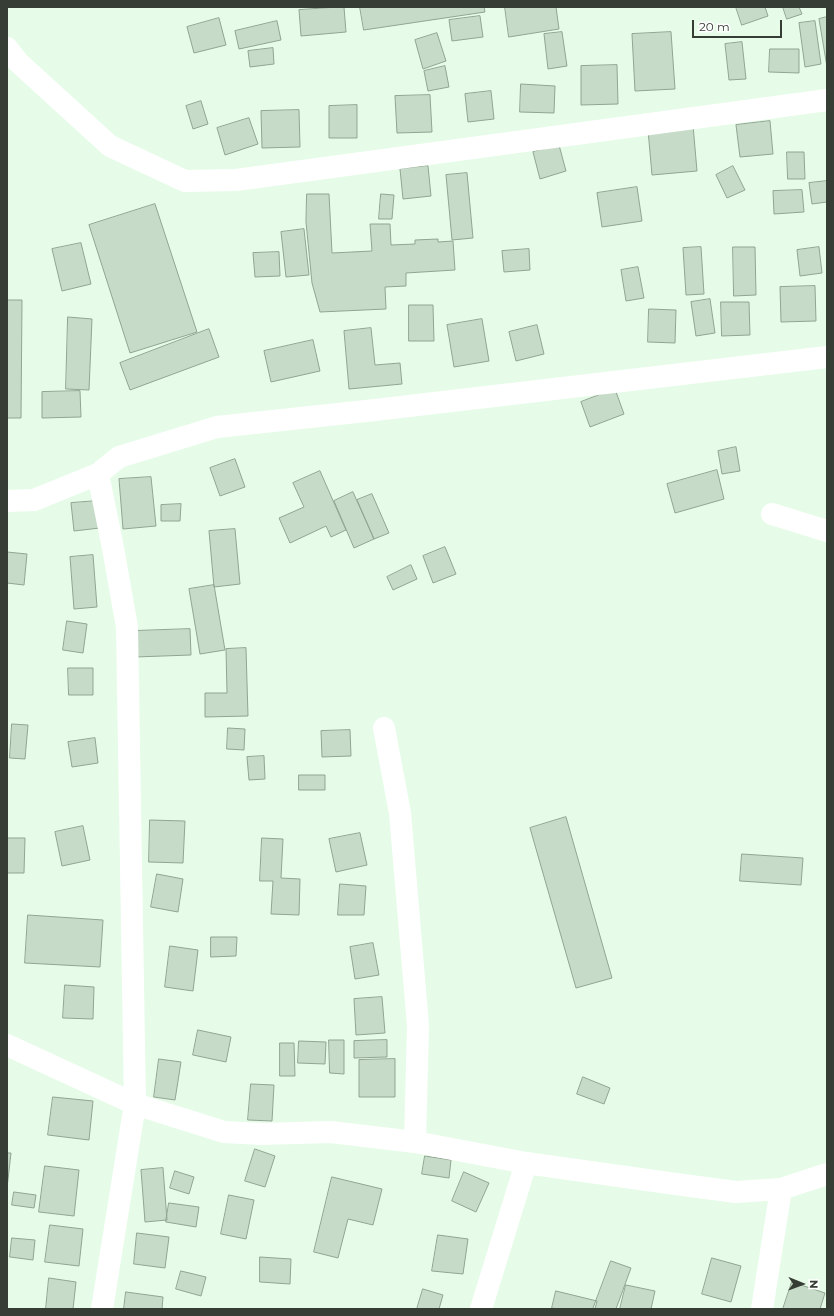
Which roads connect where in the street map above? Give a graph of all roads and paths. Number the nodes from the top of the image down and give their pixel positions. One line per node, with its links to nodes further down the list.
1 (7, 48): 2 (street)
2 (827, 100)
3 (827, 357): 4 (street)
4 (98, 474): 5 (street); 10 (street)
5 (7, 501)
6 (772, 514): 7 (street)
7 (827, 531)
8 (384, 728): 11 (street)
9 (7, 1045): 10 (street)
10 (135, 1104): 11 (street); 15 (street)
11 (415, 1142): 12 (street)
12 (526, 1163): 14 (street); 16 (street)
13 (827, 1174): 14 (street)
14 (781, 1189): 17 (street)
15 (102, 1309)
16 (481, 1309)
17 (762, 1309)

